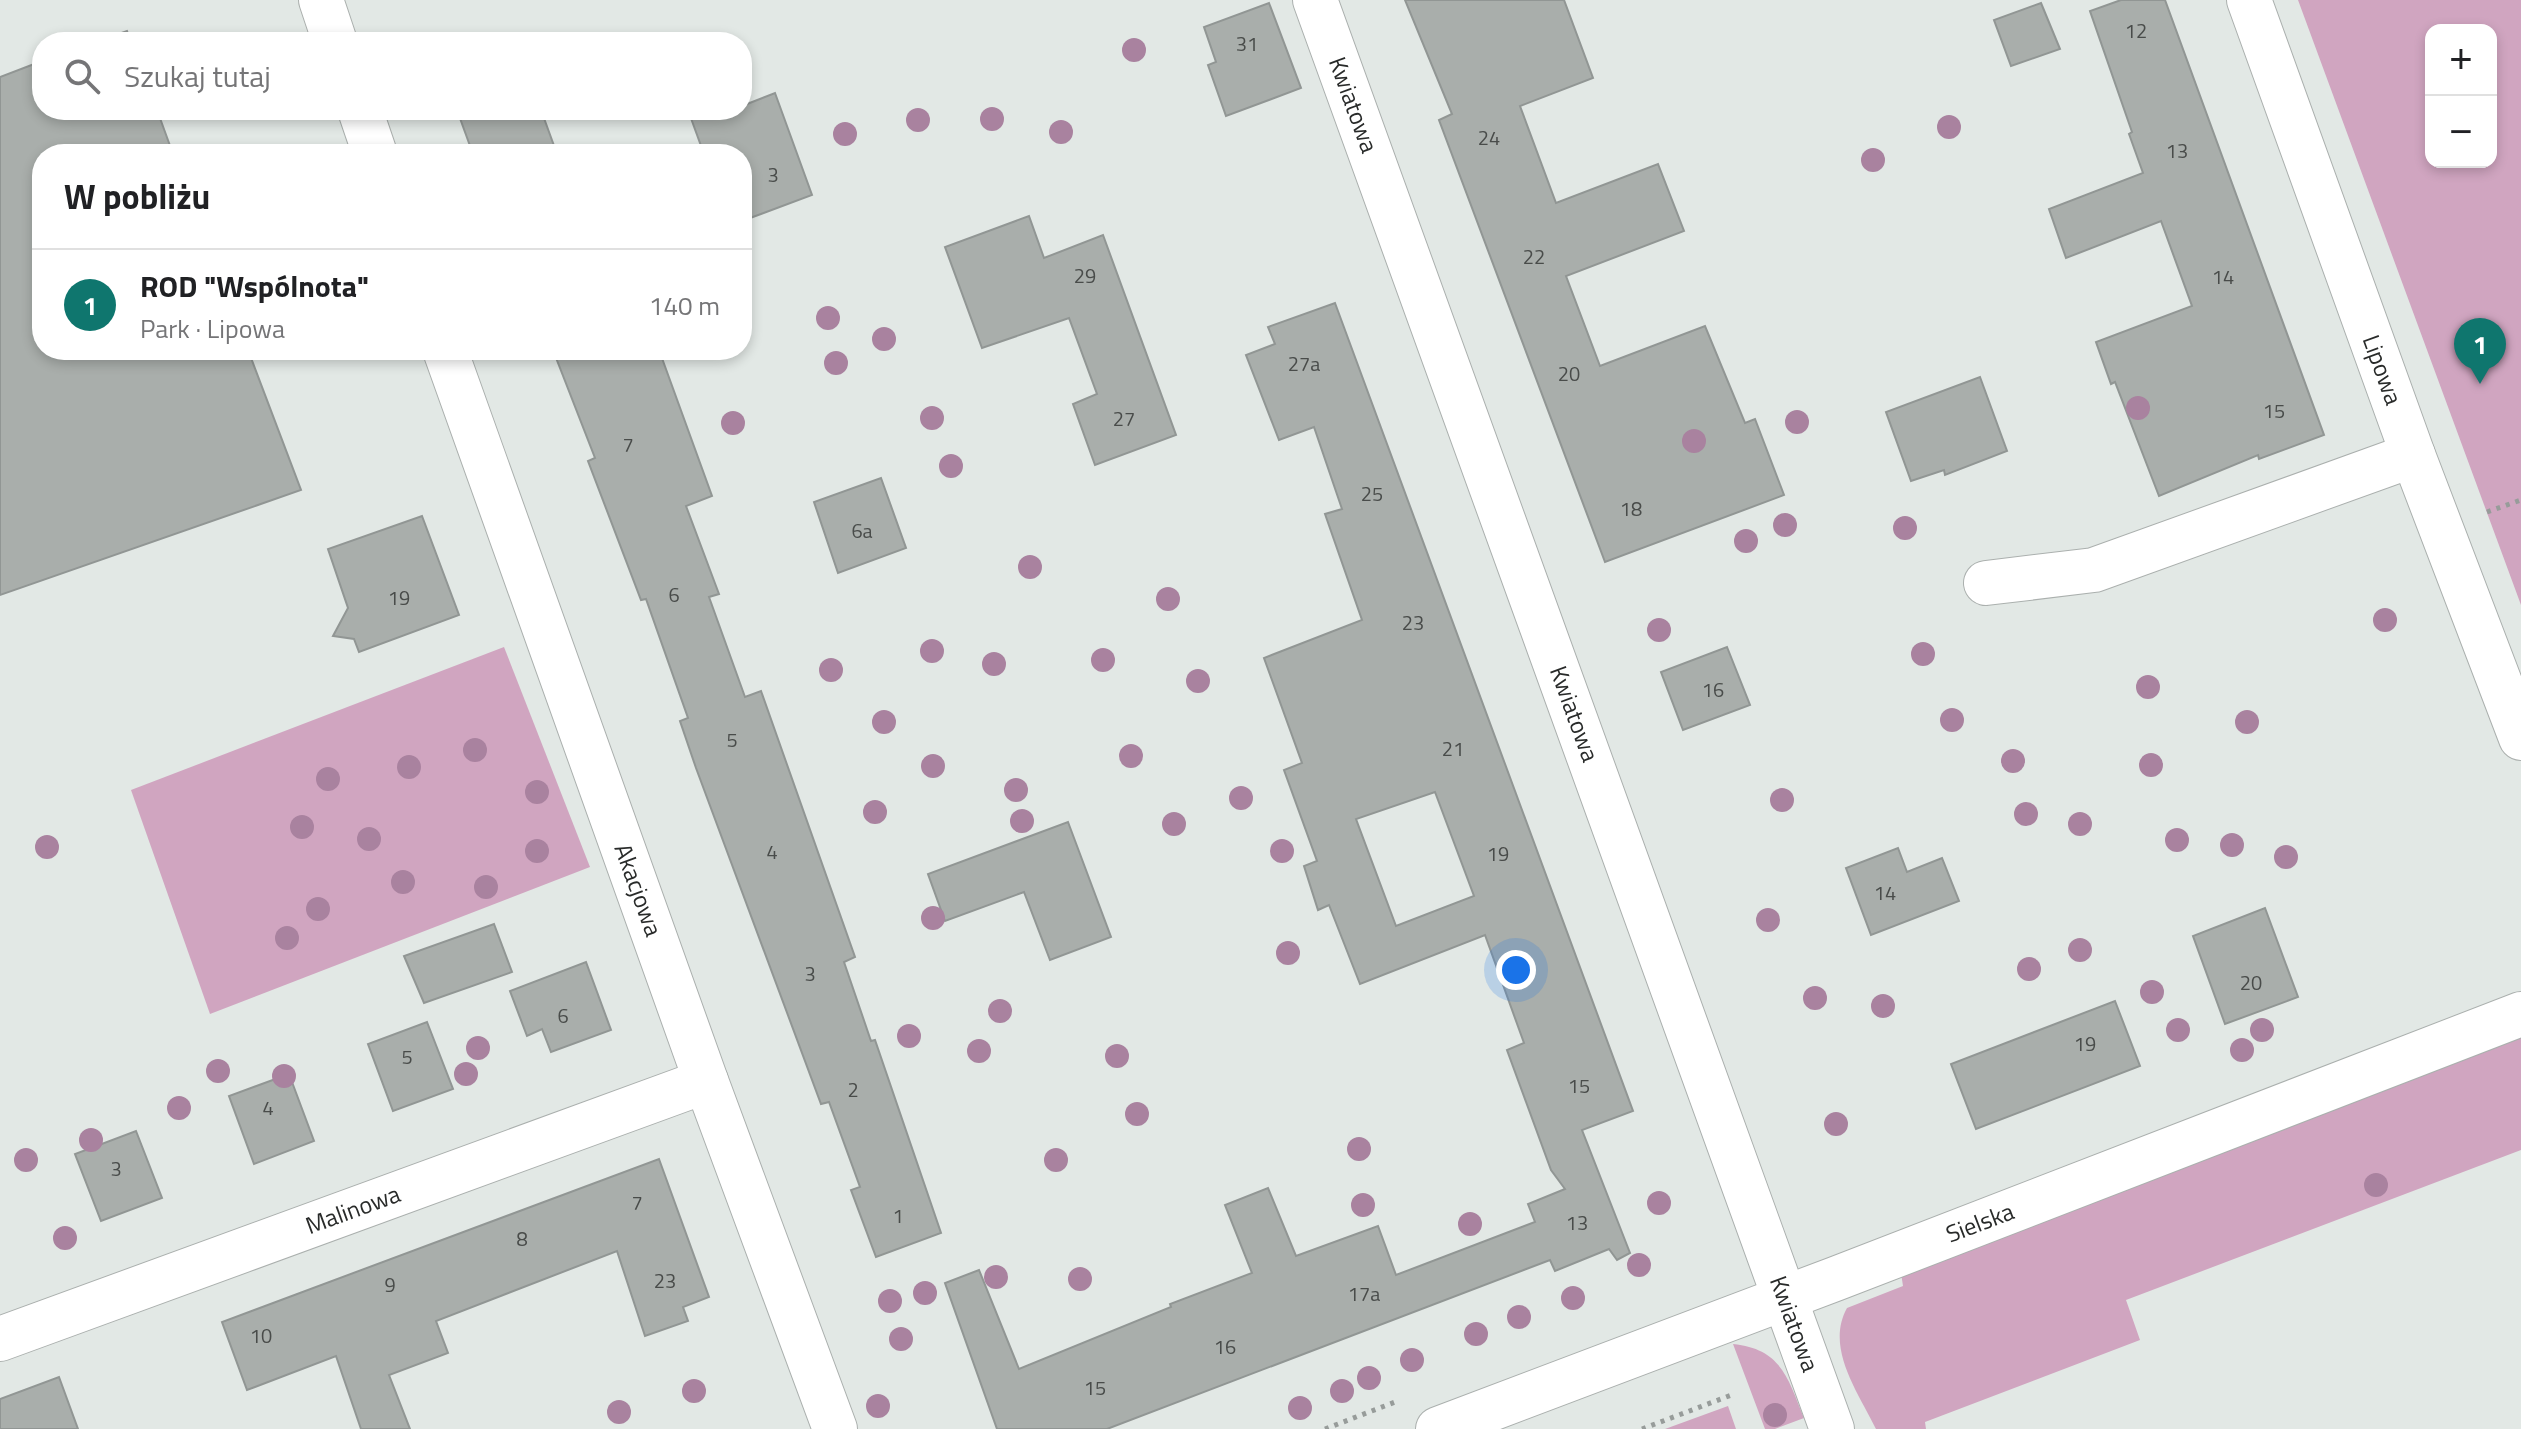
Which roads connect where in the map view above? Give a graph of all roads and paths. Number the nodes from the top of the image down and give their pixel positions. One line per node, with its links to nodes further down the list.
1 (321, 0): 4 (street)
2 (1315, 0): 13 (street, Kwiatowa)
3 (2249, 0): 8 (street, Lipowa)
4 (332, 32)
5 (363, 120): 6 (street)
6 (372, 144)
7 (449, 360): 12 (street, Akacjowa)
8 (2413, 455): 9 (street); 10 (street, Lipowa)
9 (1986, 583)
10 (2521, 738)
11 (2521, 1014): 13 (street, Sielska)
12 (706, 1081): 14 (street, Malinowa); 16 (street, Akacjowa)
13 (1784, 1298): 17 (street, Sielska); 19 (street, Kwiatowa)
14 (0, 1339)
15 (1734, 1394): 18 (path)
16 (835, 1429)
17 (1438, 1429)
18 (1642, 1429)
19 (1832, 1429)

